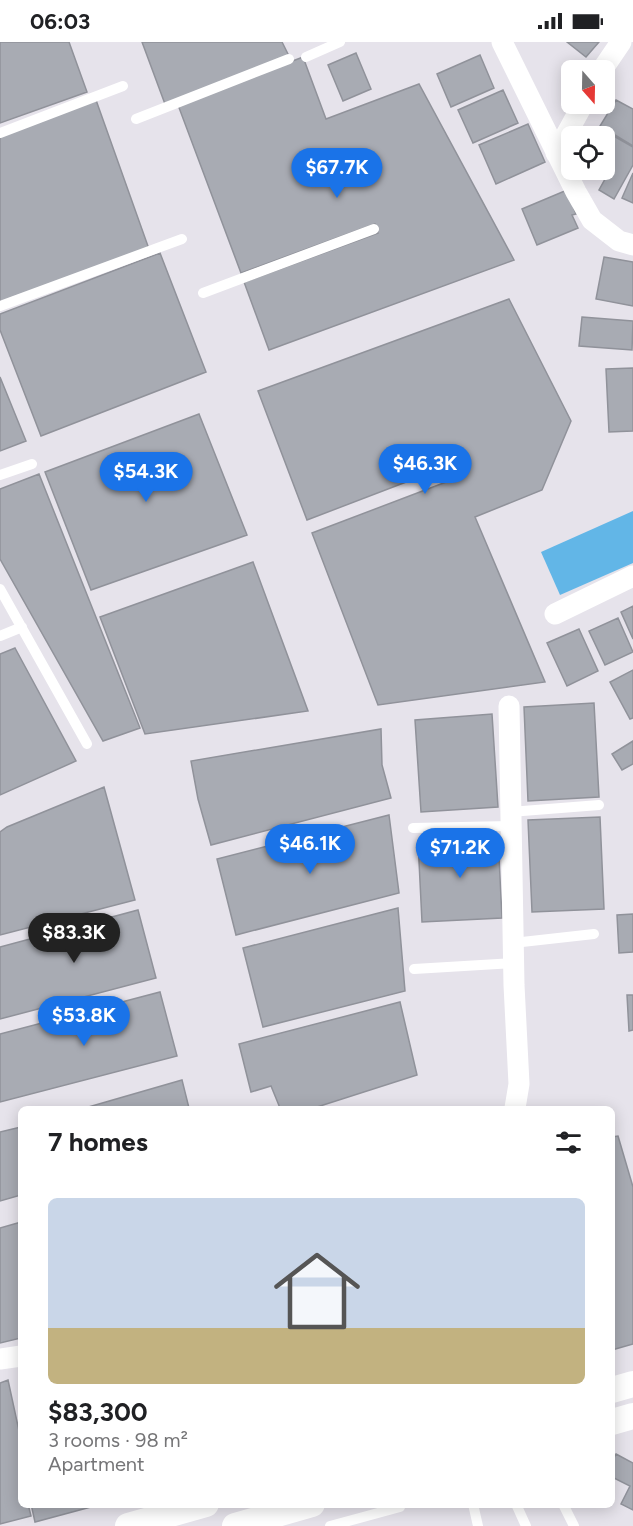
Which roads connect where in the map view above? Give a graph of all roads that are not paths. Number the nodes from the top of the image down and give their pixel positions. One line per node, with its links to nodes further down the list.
1 (340, 42): 4 (lane)
2 (502, 42): 11 (street)
3 (621, 42): 6 (street)
4 (306, 57)
5 (289, 59): 9 (lane)
6 (609, 60)
7 (123, 86): 10 (lane)
8 (577, 114): 11 (street)
9 (136, 119)
10 (0, 133)
11 (556, 153): 14 (street)
12 (374, 229): 15 (lane)
13 (182, 239): 16 (lane)
14 (633, 244)
15 (202, 293)
16 (0, 306)
17 (32, 464): 18 (lane)
18 (0, 476)
19 (633, 576): 21 (street)
20 (0, 589): 22 (lane)
21 (555, 614)
22 (22, 627): 23 (lane); 25 (lane)
23 (0, 636)
24 (508, 706): 27 (street)
25 (87, 744)
26 (598, 805): 27 (lane)
27 (510, 819): 28 (lane); 30 (street)
28 (413, 828)
29 (594, 934): 30 (lane)
30 (513, 953): 31 (lane); 32 (street)
31 (414, 969)
32 (516, 1106)
33 (18, 1356): 34 (street)
34 (0, 1359)
35 (633, 1384): 36 (street)
36 (615, 1389)
37 (633, 1416): 38 (street)
38 (615, 1421)
39 (192, 1508): 45 (street)
40 (298, 1508): 46 (street)
41 (396, 1508): 47 (lane)
42 (474, 1508): 48 (lane)
43 (518, 1508): 49 (lane)
44 (565, 1508): 50 (lane)
45 (128, 1526)
46 (235, 1526)
47 (330, 1526)
48 (478, 1526)
49 (526, 1526)
50 (574, 1526)

